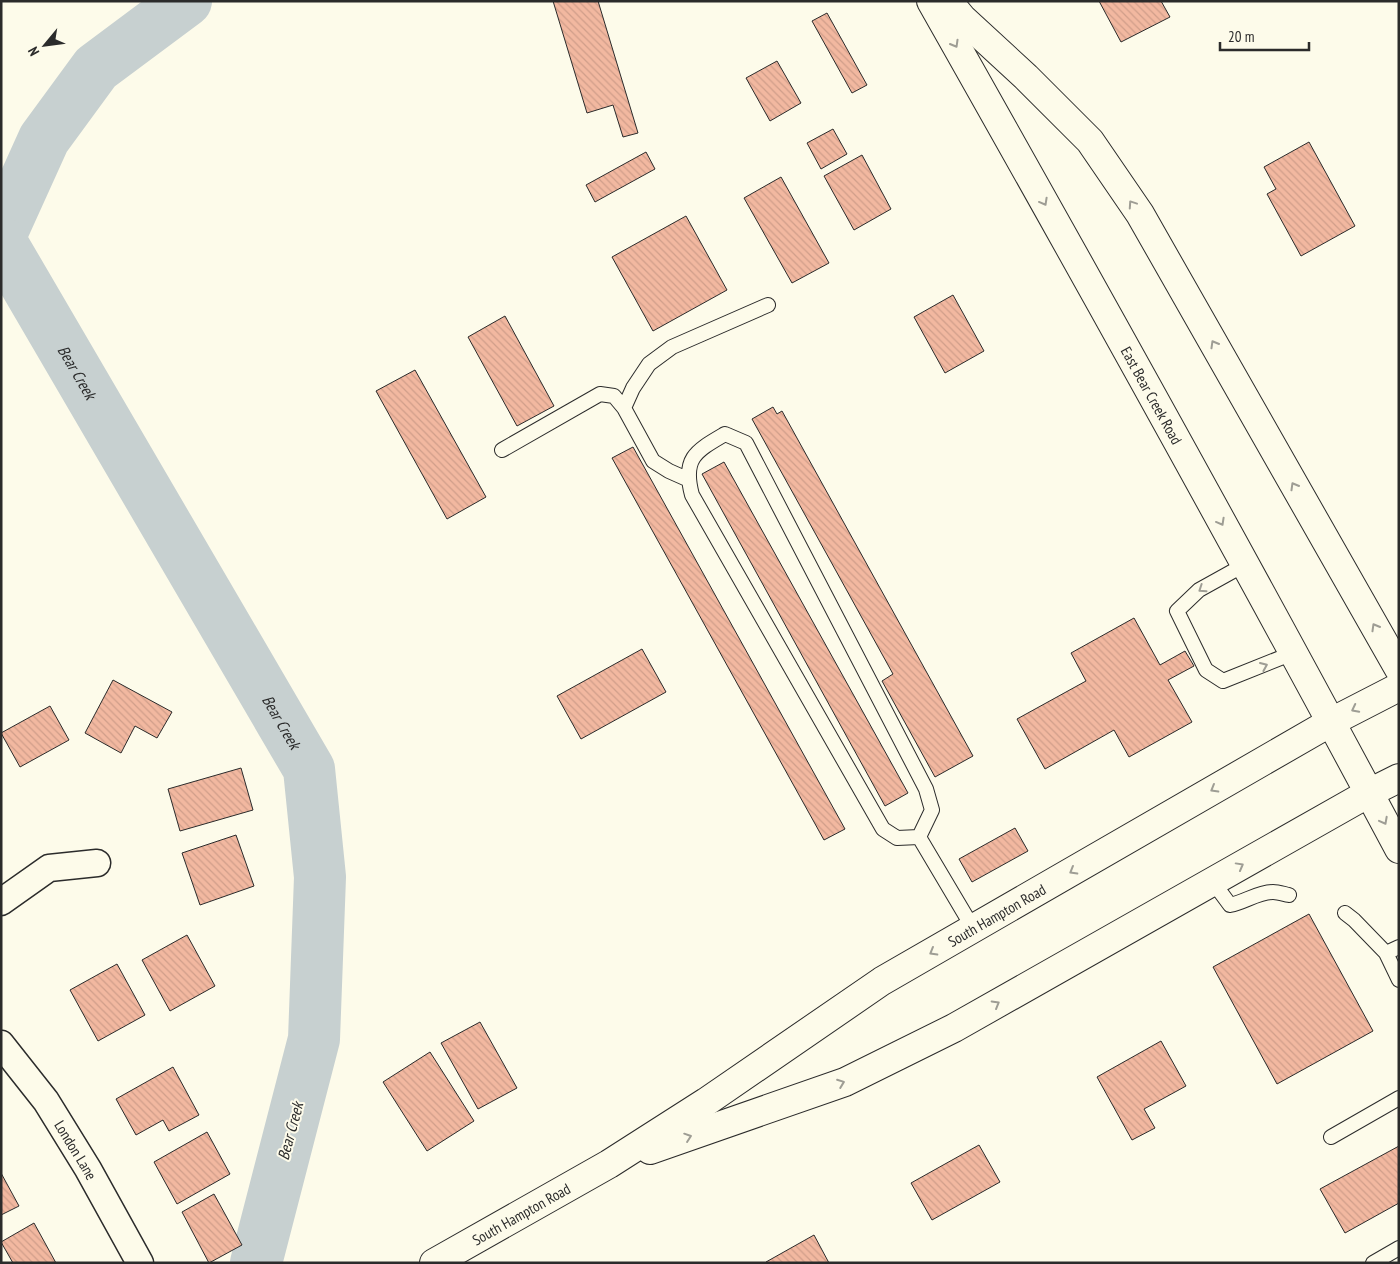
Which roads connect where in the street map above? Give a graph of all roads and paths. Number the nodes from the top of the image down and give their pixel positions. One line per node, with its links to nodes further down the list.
1 (931, 1): 7 (main road, East Bear Creek Road, one-way to 7)
2 (948, 1): 9 (main road, one-way to 2)
3 (768, 305): 4 (lane)
4 (624, 408): 5 (lane); 6 (lane)
5 (502, 450)
6 (687, 479): 14 (lane); 14 (lane)
7 (1244, 565): 8 (main road, East Bear Creek Road); 8 (lane, one-way to 8)
8 (1293, 653): 11 (main road, East Bear Creek Road)
9 (1399, 669)
10 (1399, 687): 11 (main road, South Hampton Road, one-way to 11)
11 (1331, 722): 13 (main road, East Bear Creek Road); 21 (main road, South Hampton Road, one-way to 21)
12 (1399, 778): 13 (main road, South Hampton Road)
13 (1369, 793): 15 (main road, East Bear Creek Road, one-way to 15); 17 (main road, South Hampton Road, one-way to 13)
14 (919, 837): 21 (lane)
15 (1399, 849)
16 (97, 863): 19 (street)
17 (1213, 882): 18 (lane); 28 (main road, South Hampton Road, one-way to 17)
18 (1289, 895)
19 (1, 902)
20 (1345, 913): 23 (lane)
21 (974, 928): 28 (main road, South Hampton Road, one-way to 28)
22 (1399, 947): 23 (lane)
23 (1386, 954): 24 (lane)
24 (1399, 980)
25 (1, 1044): 30 (street, London Lane)
26 (1399, 1098): 27 (lane)
27 (1331, 1136)
28 (608, 1164): 31 (main road, South Hampton Road)
29 (1399, 1248): 32 (lane)
30 (140, 1263)
31 (434, 1263)
32 (1373, 1263)

